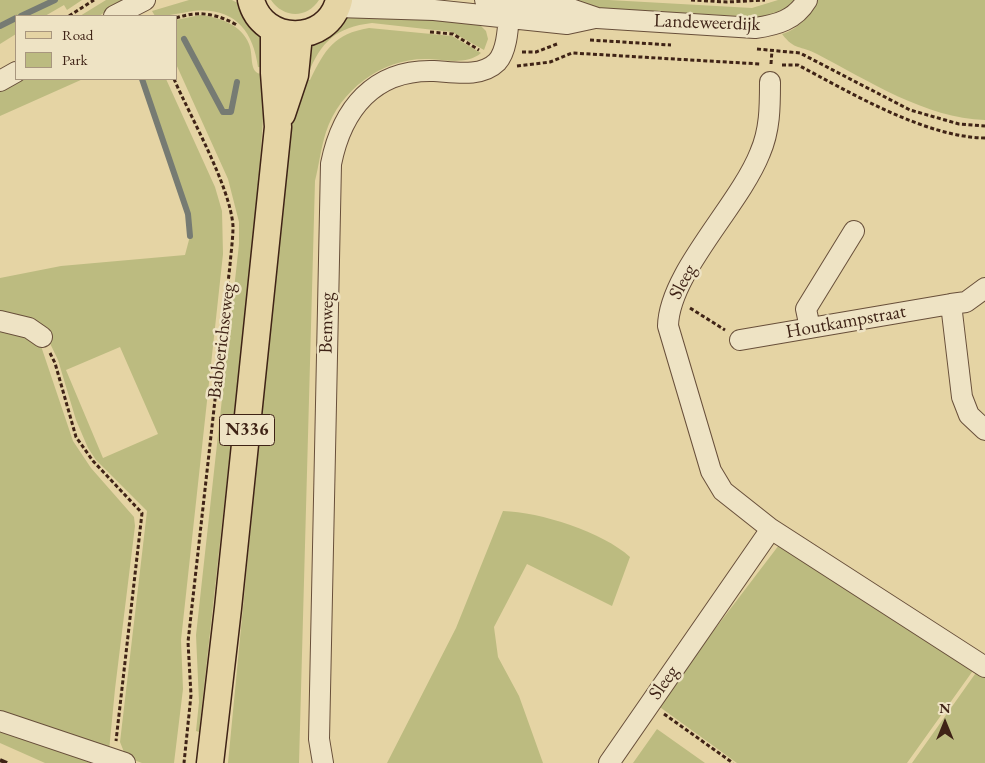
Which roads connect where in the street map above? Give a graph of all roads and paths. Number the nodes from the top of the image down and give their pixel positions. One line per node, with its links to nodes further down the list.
1 (94, 0): 10 (path)
2 (145, 0): 11 (street)
3 (250, 0): 12 (main road)
4 (485, 0): 9 (street, Landeweerdijk)
5 (691, 0): 6 (path, Landeweerdijk)
6 (765, 0)
7 (807, 0): 9 (street, Landeweerdijk)
8 (338, 3): 9 (street, Landeweerdijk); 12 (main road)
9 (509, 11): 17 (street)
10 (71, 15)
11 (116, 15)
12 (286, 33): 37 (main road, Babberichseweg / N336)
13 (583, 40): 15 (path)
14 (565, 42): 17 (path)
15 (672, 45)
16 (752, 49): 22 (path)
17 (500, 56): 23 (path); 41 (street, Bemweg)
18 (15, 73): 20 (street)
19 (174, 80): 37 (path, Babberichseweg)
20 (0, 81)
21 (770, 82): 26 (street, Sleeg)
22 (985, 126)
23 (985, 138)
24 (854, 232): 29 (street)
25 (985, 288): 27 (street, Houtkampstraat)
26 (672, 297): 31 (path); 33 (street, Sleeg)
27 (951, 304): 29 (street, Houtkampstraat); 32 (street)
28 (0, 321): 30 (street)
29 (810, 328): 31 (street, Houtkampstraat)
30 (42, 337): 38 (path)
31 (740, 340)
32 (985, 430)
33 (771, 529): 34 (street, Sleeg); 35 (street, Sleeg)
34 (983, 662)
35 (650, 703): 42 (street, Sleeg); 43 (path)
36 (0, 720): 38 (street)
37 (200, 732): 39 (path, Babberichseweg); 40 (main road, Babberichseweg / N336)
38 (120, 761)
39 (184, 763)
40 (210, 763)
41 (324, 763)
42 (609, 763)
43 (733, 763)

